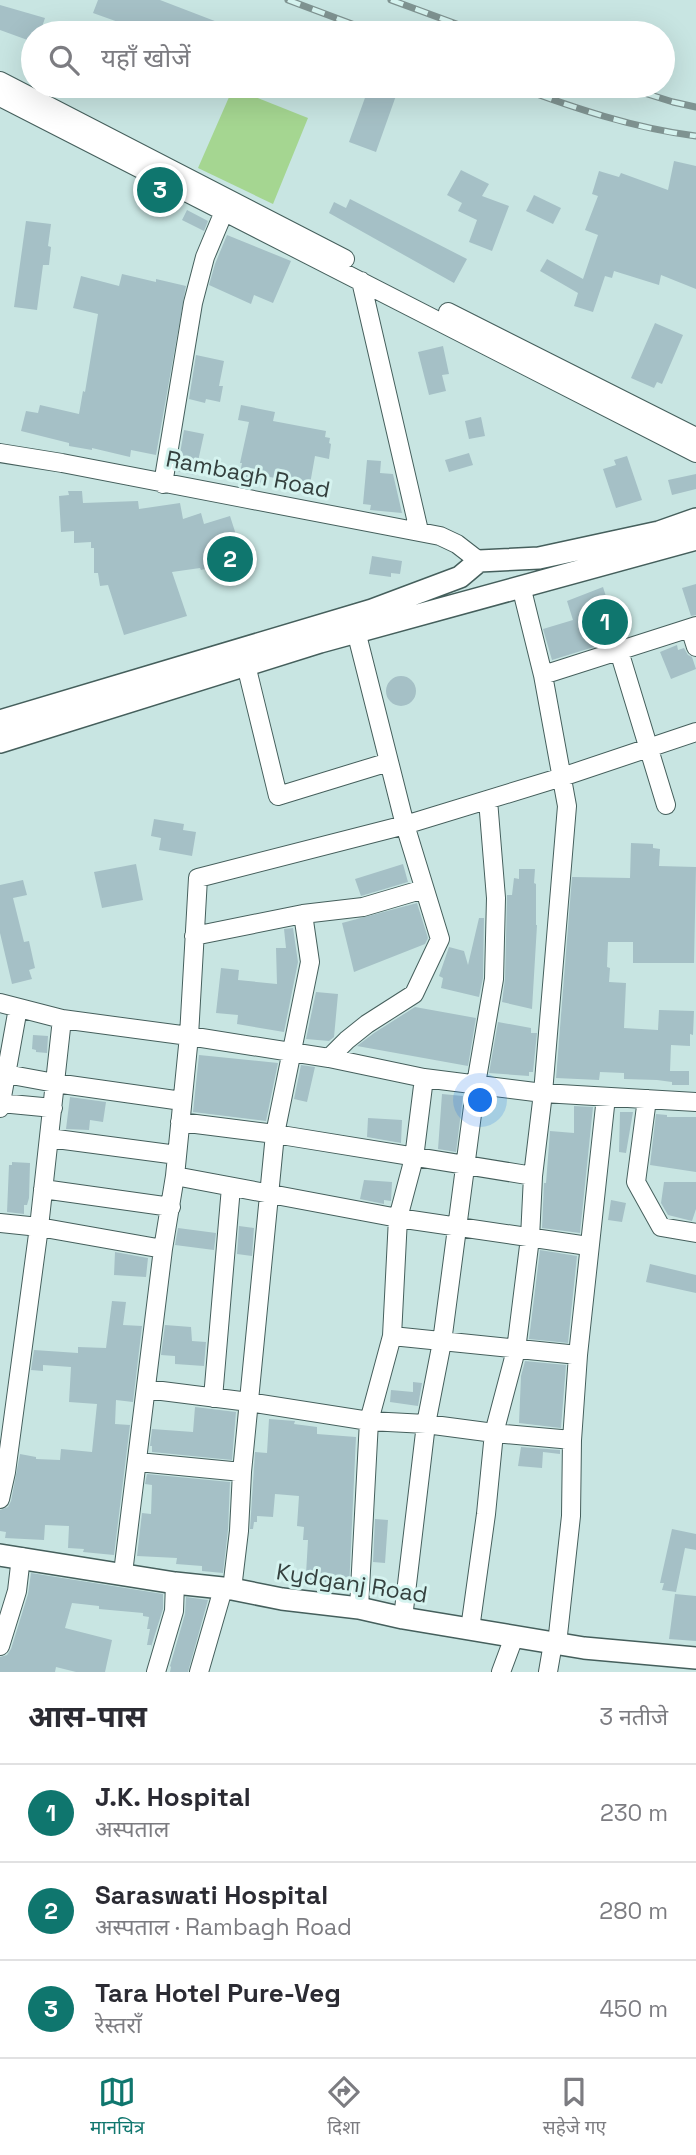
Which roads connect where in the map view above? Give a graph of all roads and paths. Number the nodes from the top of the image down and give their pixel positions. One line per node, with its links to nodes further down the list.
1 (0, 81): 2 (street)
2 (21, 93)
3 (0, 97): 5 (street)
4 (31, 98): 5 (street)
5 (226, 205): 6 (street); 7 (street); 10 (street)
6 (361, 281): 9 (street); 12 (street)
7 (696, 437)
8 (0, 453): 10 (street, Rambagh Road)
9 (696, 453)
10 (163, 484): 12 (street, Rambagh Road)
11 (696, 519): 14 (main road)
12 (419, 531): 15 (street, Rambagh Road)
13 (696, 539): 17 (main road)
14 (533, 559): 15 (main road); 17 (main road)
15 (479, 561): 16 (main road)
16 (460, 577): 18 (main road); 25 (main road)
17 (529, 584): 18 (main road); 24 (street)
18 (470, 600): 20 (main road)
19 (693, 627): 21 (street); 22 (street)
20 (356, 631): 23 (main road); 29 (street)
21 (696, 647)
22 (620, 650): 24 (street); 28 (street)
23 (246, 665): 27 (main road); 29 (street)
24 (543, 675): 30 (street)
25 (0, 721)
26 (696, 732): 28 (street)
27 (0, 743)
28 (648, 748): 30 (street); 32 (street)
29 (389, 762): 33 (street)
30 (562, 778): 31 (street); 47 (street)
31 (488, 800): 33 (street); 46 (street)
32 (666, 805)
33 (405, 825): 34 (street); 36 (street)
34 (424, 888): 35 (street); 42 (street)
35 (303, 914): 36 (street); 41 (street)
36 (194, 936): 40 (street)
37 (0, 1003): 38 (street)
38 (18, 1008): 39 (street); 43 (street)
39 (62, 1019): 40 (street); 45 (street)
40 (189, 1036): 41 (street); 50 (street)
41 (291, 1052): 42 (street); 55 (street)
42 (330, 1058): 44 (street)
43 (6, 1074): 45 (street); 52 (street)
44 (424, 1078): 46 (street); 58 (street)
45 (55, 1083): 50 (street); 53 (street)
46 (476, 1084): 47 (street); 59 (street)
47 (543, 1093): 48 (street); 61 (street)
48 (606, 1097): 49 (street); 72 (street)
49 (647, 1099): 51 (street); 70 (street)
50 (183, 1101): 54 (street)
51 (696, 1102)
52 (0, 1105): 53 (street)
53 (53, 1108): 56 (street)
54 (180, 1122): 55 (street); 57 (street)
55 (275, 1134): 58 (street); 64 (street)
56 (49, 1138): 57 (street); 63 (street)
57 (177, 1155): 60 (street)
58 (414, 1158): 59 (street); 66 (street)
59 (465, 1166): 61 (street); 69 (street)
60 (175, 1175): 62 (street); 65 (street)
61 (533, 1176): 71 (street)
62 (231, 1187): 64 (street); 79 (street)
63 (43, 1189): 65 (street); 68 (street)
64 (270, 1193): 66 (street); 80 (street)
65 (171, 1208): 73 (street)
66 (398, 1218): 69 (street); 74 (street)
67 (0, 1223): 68 (street)
68 (39, 1227): 73 (street); 87 (street)
69 (457, 1227): 71 (street); 75 (street)
70 (696, 1233)
71 (530, 1238): 72 (street); 76 (street)
72 (588, 1246): 77 (street)
73 (163, 1249): 78 (street)
74 (392, 1336): 75 (street); 81 (street)
75 (442, 1342): 76 (street); 82 (street)
76 (516, 1350): 77 (street); 83 (street)
77 (578, 1355): 84 (street)
78 (146, 1389): 79 (street); 85 (street)
79 (213, 1398): 80 (street)
80 (249, 1402): 81 (street); 86 (street)
81 (369, 1421): 82 (street); 92 (street)
82 (426, 1424): 83 (street); 93 (street)
83 (494, 1433): 84 (street); 94 (street)
84 (572, 1440): 96 (street)
85 (138, 1462): 86 (street); 89 (street)
86 (242, 1472): 91 (street)
87 (0, 1499)
88 (10, 1556): 89 (main road, Kydganj Road); 97 (street)
89 (123, 1573): 90 (main road, Kydganj Road)
90 (175, 1583): 91 (main road, Kydganj Road); 100 (street)
91 (228, 1589): 92 (main road, Kydganj Road); 101 (street)
92 (359, 1608): 93 (main road, Kydganj Road)
93 (403, 1618): 94 (main road, Kydganj Road)
94 (470, 1629): 95 (main road, Kydganj Road)
95 (514, 1637): 96 (main road, Kydganj Road); 102 (street)
96 (555, 1643): 99 (main road, Kydganj Road); 103 (street)
97 (0, 1646)
98 (696, 1658): 99 (main road, Kydganj Road)
99 (669, 1664)
100 (156, 1672)
101 (199, 1672)
102 (501, 1672)
103 (548, 1672)

